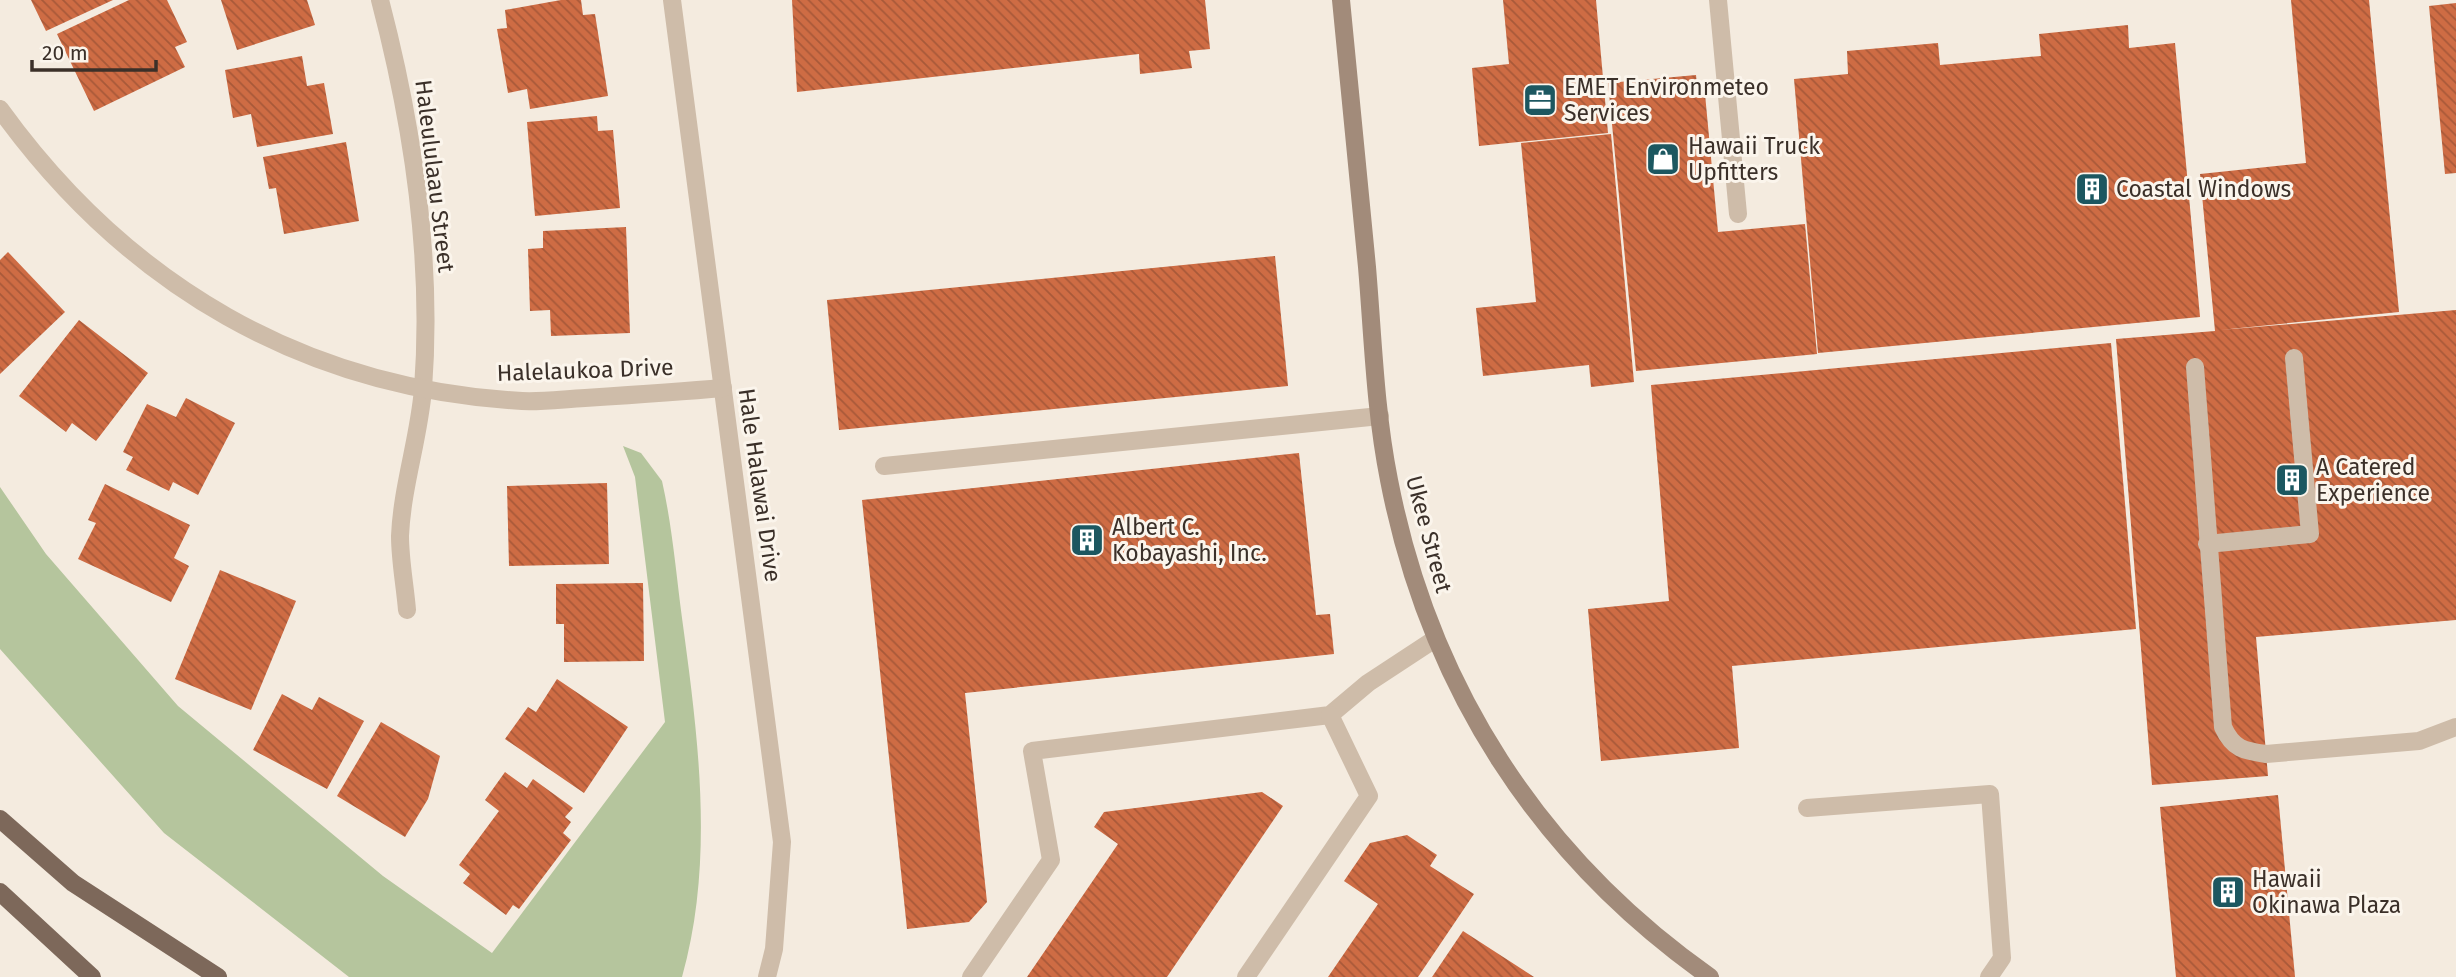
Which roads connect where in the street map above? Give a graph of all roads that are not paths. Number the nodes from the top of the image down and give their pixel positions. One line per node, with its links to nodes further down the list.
1 (380, 0): 10 (street, Haleululaau Street)
2 (672, 0): 9 (street, Hale Halawai Drive)
3 (1341, 0): 11 (street, Ukee Street)
4 (1718, 0): 6 (street)
5 (0, 109): 10 (street, Halelaukoa Drive)
6 (1738, 214)
7 (2294, 358): 13 (street)
8 (2195, 367): 13 (street)
9 (723, 388): 10 (street, Halelaukoa Drive); 23 (street, Hale Halawai Drive)
10 (423, 390): 14 (street, Haleululaau Street)
11 (1380, 416): 12 (street); 15 (street, Ukee Street)
12 (884, 466)
13 (2207, 544): 17 (street)
14 (407, 610)
15 (1435, 639): 16 (street); 26 (street, Ukee Street)
16 (1330, 715): 24 (street); 25 (street)
17 (2456, 727)
18 (1807, 808): 27 (street)
19 (0, 819): 22 (main road)
20 (0, 892): 21 (main road)
21 (92, 977)
22 (218, 977)
23 (767, 977)
24 (971, 977)
25 (1246, 977)
26 (1710, 977)
27 (1989, 977)

